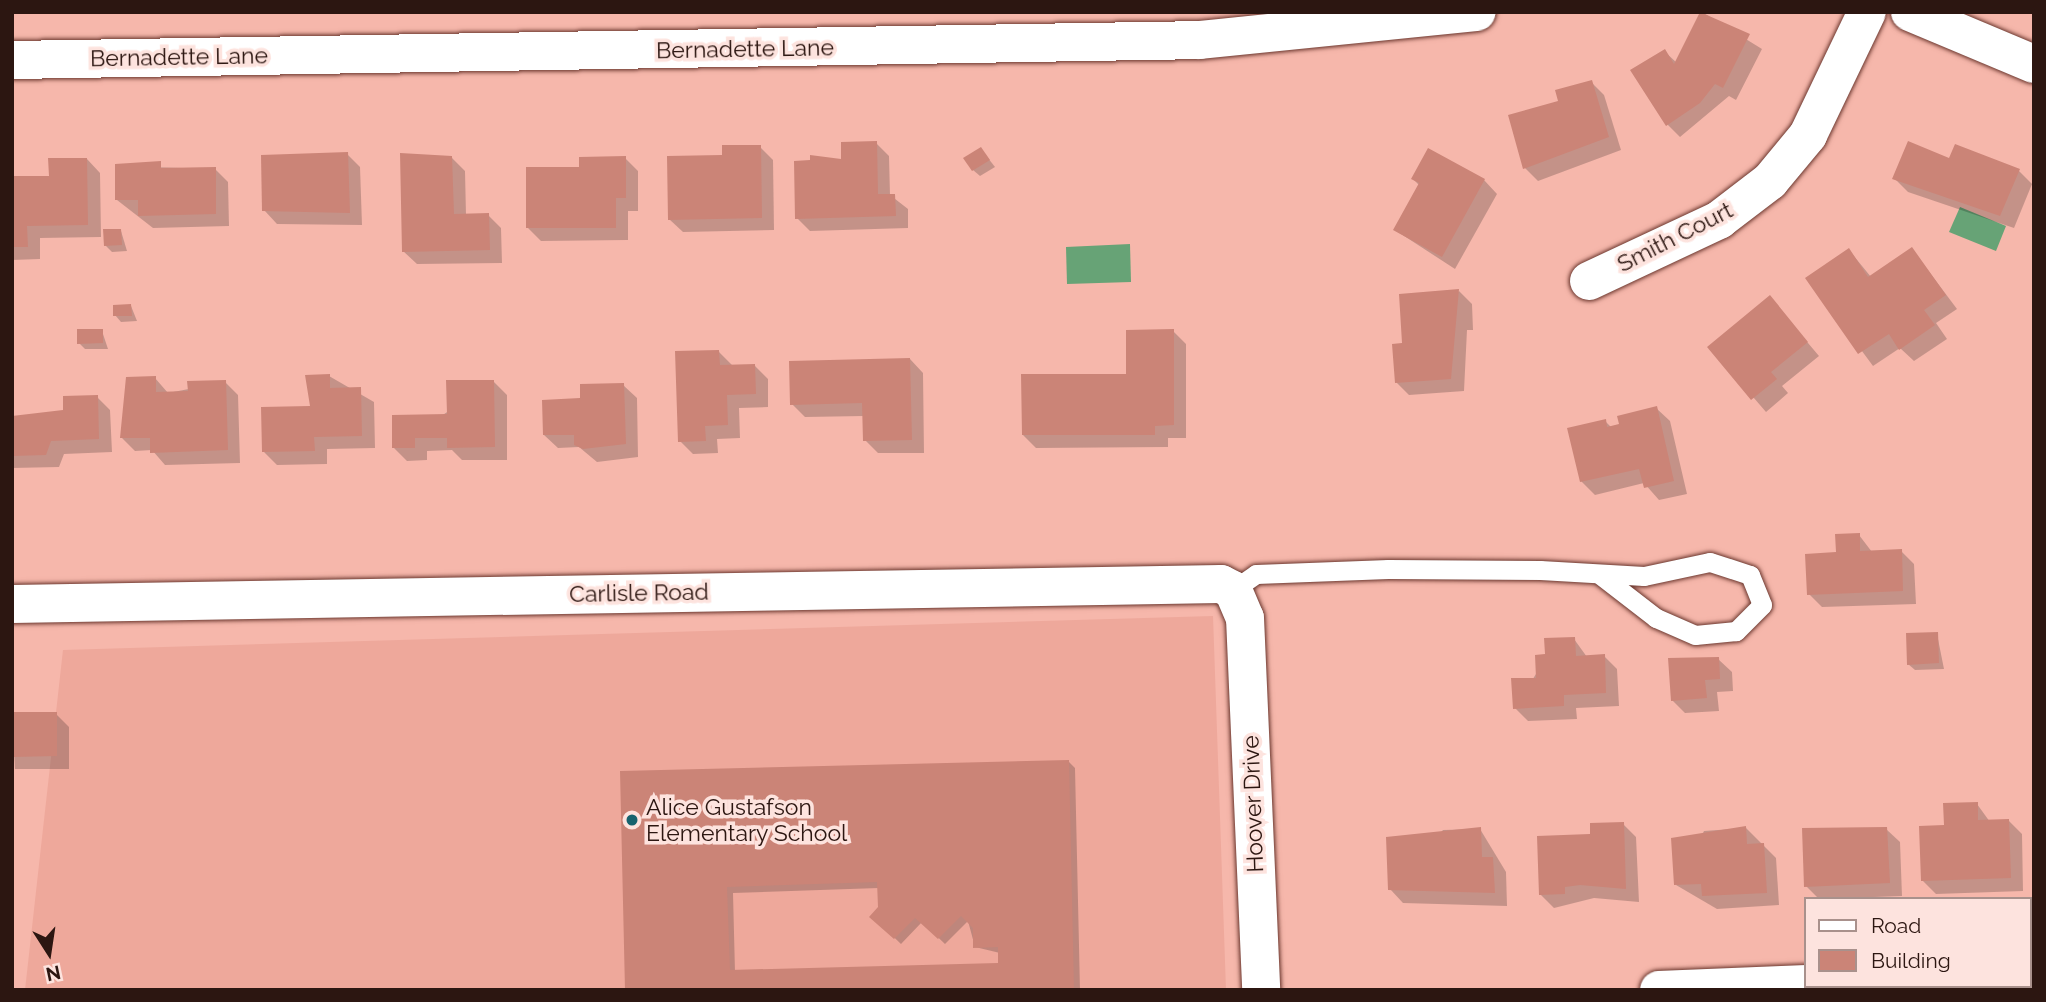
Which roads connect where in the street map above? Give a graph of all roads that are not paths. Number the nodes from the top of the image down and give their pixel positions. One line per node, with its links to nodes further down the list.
1 (1477, 12): 4 (street, Bernadette Lane)
2 (1867, 12): 6 (street, Smith Court)
3 (1910, 12): 5 (street)
4 (12, 60)
5 (2034, 64)
6 (1589, 281)
7 (1599, 574): 7 (lane); 9 (lane)
8 (12, 604): 9 (street, Carlisle Road)
9 (1239, 604): 11 (street, Hoover Drive)
10 (1804, 985): 12 (street)
11 (1261, 990)
12 (1659, 990)

